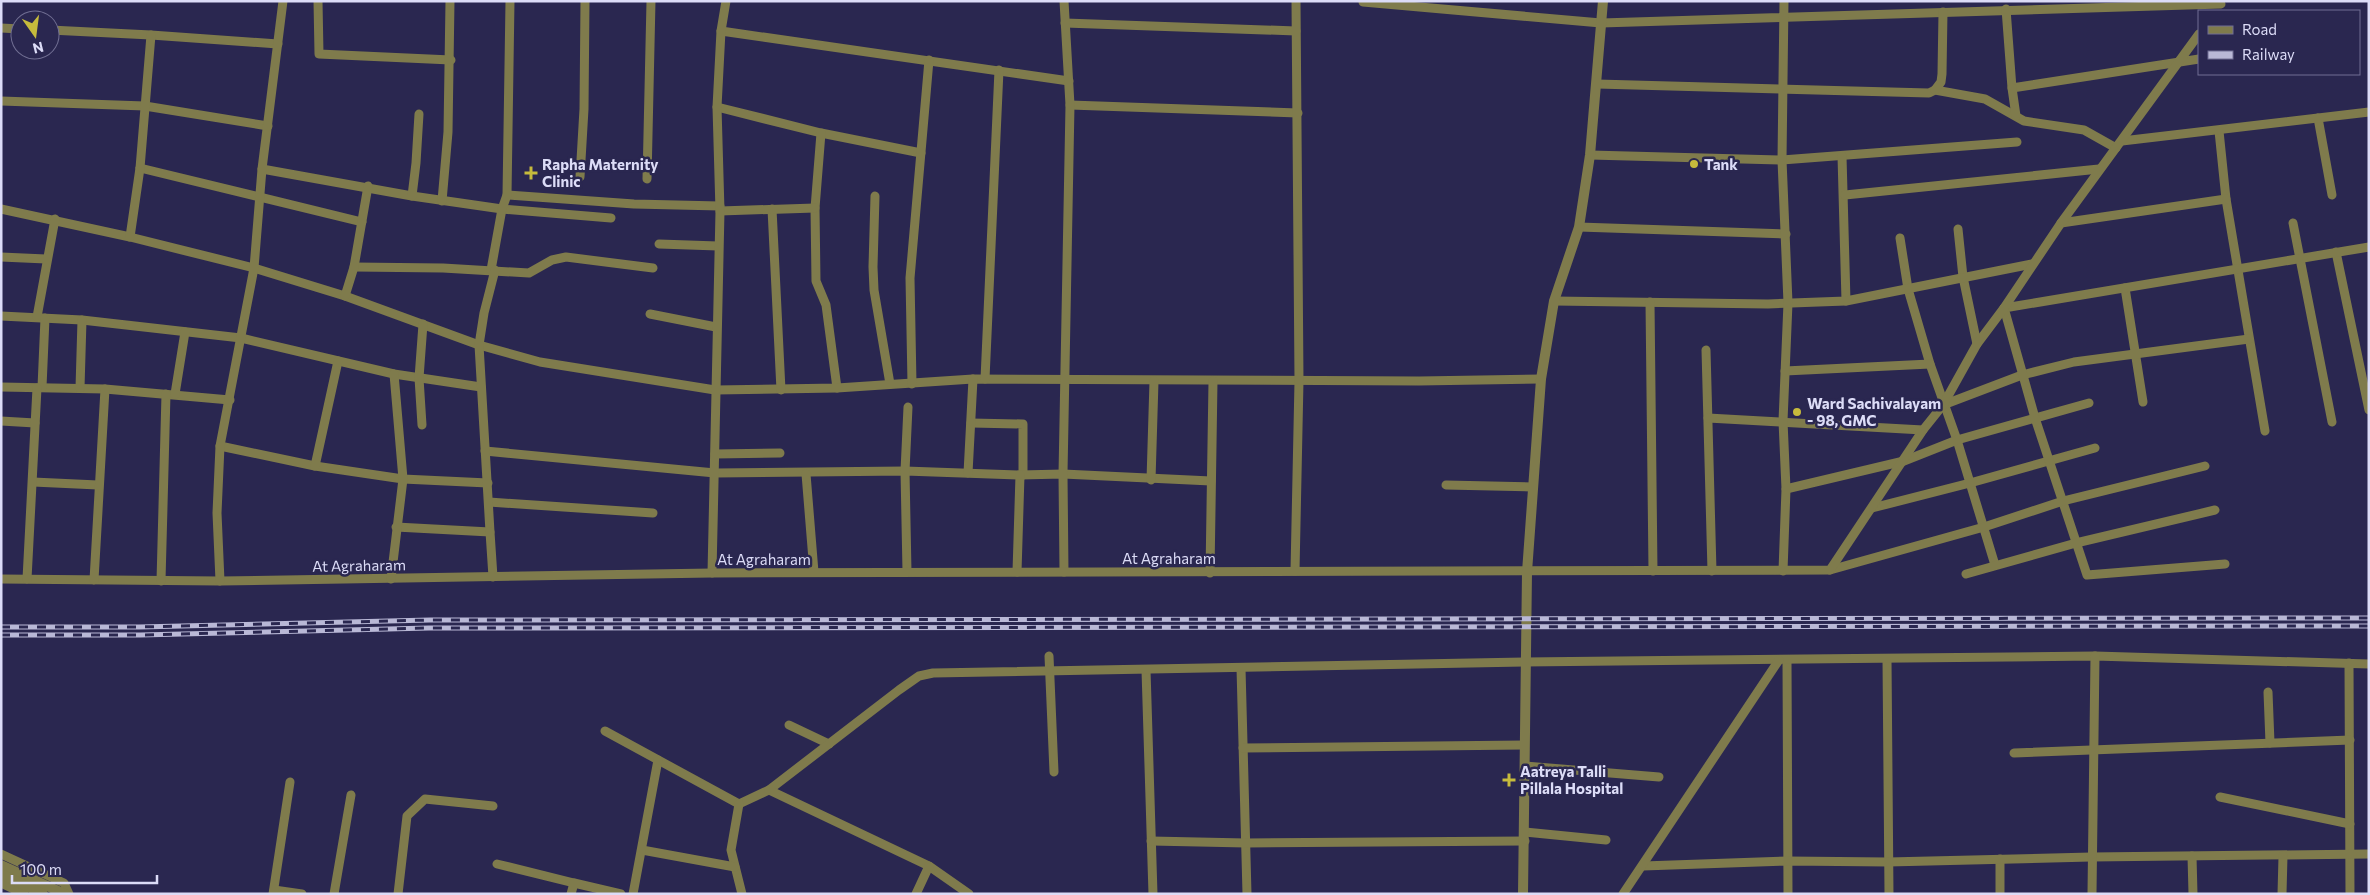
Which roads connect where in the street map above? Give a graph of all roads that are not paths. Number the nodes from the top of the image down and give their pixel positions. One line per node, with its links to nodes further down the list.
1 (283, 1): 24 (street)
2 (318, 1): 26 (street)
3 (450, 1): 26 (street)
4 (510, 1): 61 (street)
5 (585, 1): 56 (street)
6 (651, 1): 57 (street)
7 (726, 1): 20 (street)
8 (1064, 1): 17 (street)
9 (1296, 1): 21 (street)
10 (1603, 1): 18 (street)
11 (1784, 1): 16 (street)
12 (1363, 2): 18 (street)
13 (2220, 5): 14 (street)
14 (2006, 9): 15 (street); 32 (street)
15 (1943, 12): 16 (street); 34 (street)
16 (1785, 19): 18 (street); 33 (street)
17 (1065, 23): 21 (street); 30 (street)
18 (1601, 23): 31 (street)
19 (60, 30): 22 (street)
20 (721, 31): 27 (street); 38 (street)
21 (1296, 31): 40 (street)
22 (151, 34): 24 (street); 37 (street)
23 (2198, 35): 28 (street)
24 (278, 44): 44 (street)
25 (2198, 59): 28 (street)
26 (450, 60): 66 (street)
27 (929, 60): 29 (street); 49 (street)
28 (2178, 61): 32 (street); 48 (street)
29 (1000, 70): 30 (street); 124 (street)
30 (1069, 81): 36 (street)
31 (1597, 84): 33 (street); 50 (street)
32 (2012, 88): 42 (street)
33 (1784, 90): 34 (street); 52 (street)
34 (1935, 90): 42 (street)
35 (1, 101): 37 (street)
36 (1070, 105): 40 (street); 125 (street)
37 (145, 106): 44 (street); 53 (street)
38 (717, 107): 46 (street); 67 (street)
39 (2369, 112): 43 (street)
40 (1298, 113): 129 (street)
41 (419, 114): 60 (street)
42 (2016, 116): 48 (street)
43 (2318, 118): 45 (street); 63 (street)
44 (268, 126): 54 (street)
45 (2219, 131): 48 (street); 65 (street)
46 (821, 133): 49 (street); 68 (street)
47 (2017, 142): 51 (street)
48 (2116, 147): 55 (street)
49 (921, 153): 131 (street)
50 (1590, 155): 52 (street); 77 (street)
51 (1842, 156): 52 (street); 59 (street)
52 (1782, 160): 79 (street)
53 (140, 168): 64 (street); 80 (street)
54 (262, 169): 58 (street); 64 (street)
55 (2099, 169): 59 (street); 75 (street)
56 (580, 177)
57 (647, 179)
58 (368, 186): 60 (street); 74 (street)
59 (1845, 195): 100 (street)
60 (412, 196): 66 (street)
61 (507, 196): 67 (street); 70 (street)
62 (875, 196): 130 (street)
63 (2332, 196)
64 (259, 197): 74 (street); 91 (street)
65 (2226, 199): 75 (street); 93 (street)
66 (442, 201): 70 (street)
67 (720, 208): 71 (street); 83 (street)
68 (815, 208): 71 (street); 136 (street)
69 (1, 209): 73 (street)
70 (502, 209): 72 (street); 94 (street)
71 (772, 209): 139 (street)
72 (611, 218)
73 (55, 219): 80 (street); 87 (street)
74 (362, 222): 90 (street)
75 (2061, 223): 89 (street)
76 (2294, 223): 88 (street)
77 (1579, 227): 79 (street); 99 (street)
78 (1958, 228): 95 (street)
79 (1786, 234): 102 (street)
80 (130, 237): 91 (street)
81 (1900, 238): 97 (street)
82 (659, 244): 83 (street)
83 (718, 246): 109 (street)
84 (2369, 247): 85 (street)
85 (2336, 252): 88 (street); 146 (street)
86 (1, 257): 87 (street)
87 (46, 259): 106 (street)
88 (2301, 260): 93 (street); 151 (street)
89 (2032, 264): 95 (street); 103 (street)
90 (354, 267): 94 (street); 98 (street)
91 (254, 268): 98 (street); 111 (street)
92 (653, 268): 94 (street)
93 (2238, 269): 96 (street); 112 (street)
94 (493, 270): 114 (street)
95 (1963, 277): 97 (street); 113 (street)
96 (2125, 288): 103 (street); 116 (street)
97 (1908, 289): 100 (street); 118 (street)
98 (345, 296): 108 (street)
99 (1554, 301): 101 (street); 126 (street)
100 (1846, 301): 102 (street)
101 (1650, 302): 102 (street); 197 (street)
102 (1788, 303): 119 (street)
103 (2004, 308): 113 (street); 121 (street)
104 (650, 314): 109 (street)
105 (1, 316): 106 (street)
106 (41, 318): 107 (street); 133 (street)
107 (82, 320): 110 (street); 135 (street)
108 (423, 324): 114 (street); 122 (street)
109 (716, 327): 138 (street)
110 (185, 332): 111 (street); 140 (street)
111 (241, 338): 117 (street); 141 (street)
112 (2249, 339): 116 (street); 156 (street)
113 (1977, 344): 144 (street)
114 (479, 346): 134 (street); 138 (street)
115 (1706, 350): 147 (street)
116 (2136, 354): 121 (street); 142 (street)
117 (338, 360): 120 (street); 165 (street)
118 (1930, 364): 119 (street); 144 (street)
119 (1785, 371): 150 (street)
120 (394, 374): 122 (street); 173 (street)
121 (2022, 375): 144 (street); 148 (street)
122 (419, 378): 134 (street); 154 (street)
123 (973, 379): 124 (street); 131 (street); 153 (street)
124 (985, 379): 125 (street)
125 (1065, 379): 127 (street); 171 (street)
126 (1541, 379): 129 (street); 181 (street)
127 (1154, 381): 128 (street); 174 (street)
128 (1213, 381): 129 (street); 175 (street)
129 (1299, 381): 196 (street)
130 (890, 384): 131 (street); 136 (street)
131 (912, 384)
132 (1, 387): 133 (street)
133 (39, 387): 135 (street); 152 (street)
134 (481, 387): 160 (street)
135 (80, 388): 137 (street)
136 (837, 388): 139 (street)
137 (105, 389): 140 (street); 179 (street)
138 (715, 390): 139 (street); 162 (street)
139 (781, 390)
140 (170, 394): 141 (street); 212 (street)
141 (230, 400): 158 (street)
142 (2143, 402)
143 (2090, 403): 148 (street)
144 (1943, 405): 155 (street); 157 (street)
145 (908, 407): 167 (street)
146 (2369, 410)
147 (1708, 418): 150 (street); 198 (street)
148 (2035, 418): 157 (street); 164 (street)
149 (1, 421): 152 (street)
150 (1783, 421): 155 (street); 182 (street)
151 (2332, 422)
152 (35, 423): 176 (street)
153 (971, 423): 169 (street); 172 (street)
154 (422, 425)
155 (1923, 430): 163 (street)
156 (2265, 431)
157 (1957, 440): 163 (street); 178 (street)
158 (220, 446): 165 (street); 213 (street)
159 (2095, 448): 164 (street)
160 (486, 451): 168 (street); 177 (street)
161 (780, 452): 162 (street)
162 (715, 454): 168 (street)
163 (1904, 461): 182 (street); 185 (street)
164 (2049, 461): 178 (street); 184 (street)
165 (315, 466): 173 (street)
166 (2205, 466): 184 (street, At Agraharam)
167 (906, 470): 169 (street); 170 (street); 200 (street)
168 (715, 473): 170 (street); 205 (street)
169 (968, 473): 172 (street)
170 (806, 474): 199 (street)
171 (1063, 474): 172 (street); 174 (street); 202 (street)
172 (1022, 475): 201 (street)
173 (403, 478): 177 (street); 188 (street)
174 (1151, 480): 175 (street)
175 (1211, 481): 203 (street)
176 (33, 482): 179 (street); 209 (street)
177 (488, 483): 183 (street)
178 (1970, 483): 185 (street); 189 (street)
179 (98, 485): 211 (street)
180 (1446, 485): 181 (street)
181 (1533, 487): 204 (street)
182 (1786, 490): 194 (street)
183 (489, 502): 187 (street); 190 (street)
184 (2063, 502): 189 (street, At Agraharam); 191 (street)
185 (1872, 508): 195 (street)
186 (2215, 510): 191 (street)
187 (653, 513)
188 (396, 527): 190 (street); 210 (street)
189 (1984, 527): 193 (street); 195 (street, At Agraharam)
190 (490, 532): 207 (street)
191 (2076, 543): 192 (street); 193 (street)
192 (2224, 564)
193 (1996, 565): 206 (street)
194 (1783, 570): 195 (street, At Agraharam); 198 (street, At Agraharam)
195 (1830, 570)
196 (1295, 571): 203 (street, At Agraharam); 204 (street, At Agraharam)
197 (1654, 571): 198 (street, At Agraharam); 204 (street, At Agraharam)
198 (1712, 571)
199 (814, 572): 200 (street, At Agraharam); 205 (street, At Agraharam)
200 (908, 572): 201 (street, At Agraharam)
201 (1017, 572): 202 (street, At Agraharam)
202 (1064, 572): 203 (street, At Agraharam)
203 (1210, 572)
204 (1527, 572): 218 (street)
205 (712, 573): 207 (street, At Agraharam)
206 (1966, 574)
207 (493, 577): 210 (street, At Agraharam)
208 (1, 579): 209 (street, At Agraharam)
209 (27, 579): 211 (street, At Agraharam)
210 (391, 579): 213 (street, At Agraharam)
211 (94, 580): 212 (street, At Agraharam)
212 (161, 581): 213 (street, At Agraharam)
213 (220, 581)
214 (1049, 656): 223 (street)
215 (2095, 656): 216 (street); 219 (street); 232 (street)
216 (1887, 658): 217 (street); 258 (street)
217 (1783, 660): 218 (street); 257 (street); 262 (street)
218 (1524, 662): 221 (street); 230 (street)
219 (2350, 663): 220 (street); 227 (street)
220 (2369, 664)
221 (1241, 668): 222 (street); 231 (street)
222 (1146, 670): 223 (street); 247 (street)
223 (1048, 672): 229 (street); 236 (street)
224 (2268, 692): 228 (street)
225 (789, 725): 229 (street)
226 (605, 731): 234 (street)
227 (2350, 740): 228 (street); 244 (street)
228 (2270, 743): 232 (street)
229 (829, 744): 239 (street)
230 (1524, 745): 231 (street); 235 (street)
231 (1243, 748): 248 (street)
232 (2094, 749): 233 (street); 255 (street)
233 (2014, 752)
234 (658, 760): 242 (street); 249 (street)
235 (1525, 766): 237 (street); 245 (street)
236 (1054, 772)
237 (1659, 777)
238 (290, 782): 268 (street)
239 (769, 790): 242 (street); 261 (street)
240 (351, 795): 273 (street)
241 (2220, 797): 244 (street)
242 (739, 804): 263 (street)
243 (493, 806): 274 (street)
244 (2350, 824): 252 (street)
245 (1525, 836): 246 (street); 248 (street); 283 (street)
246 (1606, 840)
247 (1151, 841): 248 (street); 281 (street)
248 (1246, 843): 282 (street)
249 (642, 850): 263 (street); 277 (street)
250 (1, 854): 271 (street)
251 (2369, 854): 252 (street)
252 (2350, 855): 254 (street); 291 (street)
253 (2192, 856): 254 (street); 255 (street); 289 (street)
254 (2284, 856): 290 (street)
255 (2091, 857): 256 (street); 288 (street)
256 (2000, 860): 258 (street); 287 (street)
257 (1788, 861): 258 (street); 262 (street); 285 (street)
258 (1888, 862): 286 (street)
259 (497, 864): 266 (street)
260 (1, 865): 267 (street)
261 (929, 866): 279 (street); 280 (street)
262 (1642, 866): 284 (street)
263 (735, 867): 278 (street)
264 (1, 874): 267 (street)
265 (1, 883): 269 (street)
266 (574, 883): 275 (street); 276 (street)
267 (40, 889): 270 (street)
268 (274, 892): 272 (street)
269 (24, 894)
270 (65, 894)
271 (70, 894)
272 (302, 894)
273 (334, 894)
274 (398, 894)
275 (572, 894)
276 (621, 894)
277 (633, 894)
278 (742, 894)
279 (916, 894)
280 (969, 894)
281 (1153, 894)
282 (1247, 894)
283 (1523, 894)
284 (1623, 894)
285 (1788, 894)
286 (1889, 894)
287 (2000, 894)
288 (2092, 894)
289 (2193, 894)
290 (2282, 894)
291 (2350, 894)

